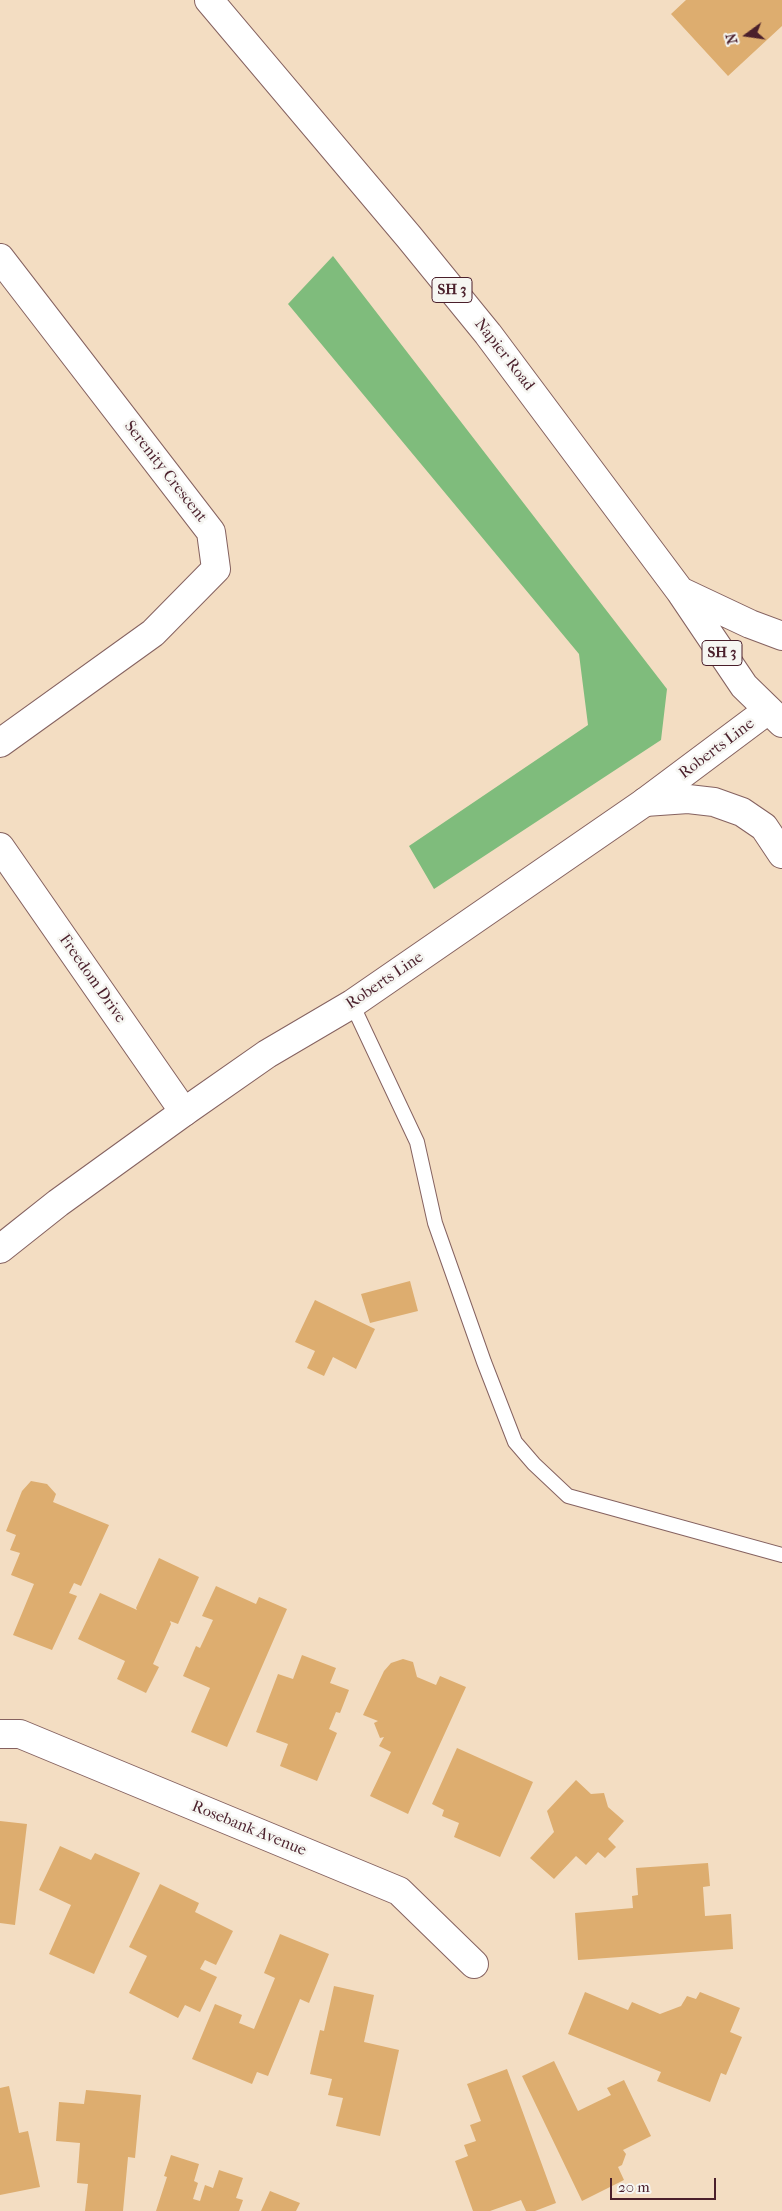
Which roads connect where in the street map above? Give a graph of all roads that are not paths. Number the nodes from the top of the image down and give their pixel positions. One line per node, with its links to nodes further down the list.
1 (209, 0): 3 (main road, Napier Road / SH 3)
2 (0, 258): 6 (main road, Serenity Crescent)
3 (680, 591): 4 (main road); 5 (main road, Napier Road / SH 3)
4 (782, 636)
5 (777, 711): 7 (main road, Roberts Line)
6 (0, 743)
7 (645, 802): 9 (main road); 10 (main road, Roberts Line)
8 (0, 847): 11 (main road, Freedom Drive)
9 (782, 854)
10 (352, 1004): 11 (main road, Roberts Line); 13 (lane)
11 (184, 1112): 12 (main road, Roberts Line)
12 (0, 1249)
13 (782, 1556)
14 (0, 1734): 15 (main road, Rosebank Avenue)
15 (474, 1964)

